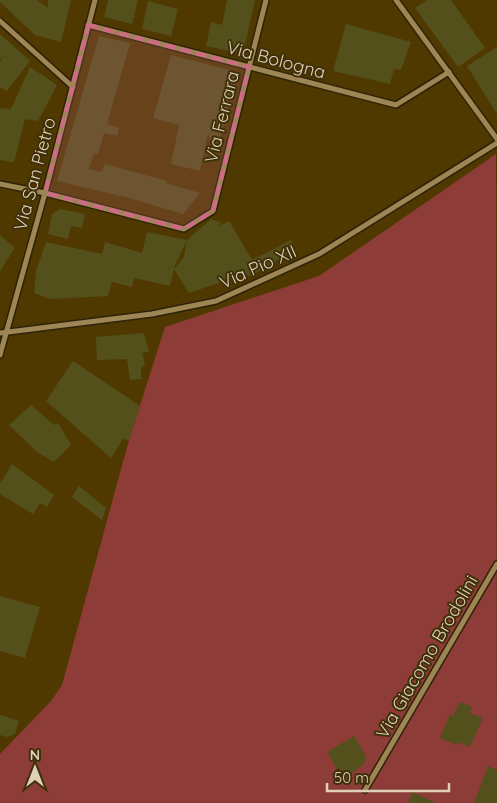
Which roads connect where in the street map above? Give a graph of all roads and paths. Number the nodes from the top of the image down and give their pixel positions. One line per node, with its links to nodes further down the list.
1 (95, 0): 5 (street, Via San Pietro)
2 (266, 0): 6 (street, Via Ferrara)
3 (396, 0): 7 (street)
4 (0, 21): 8 (street)
5 (88, 25): 6 (street, Via Bologna); 8 (street, Via San Pietro)
6 (248, 67): 7 (street, Via Bologna); 12 (street, Via Ferrara)
7 (448, 72): 9 (street)
8 (73, 88): 12 (street, Via San Pietro)
9 (497, 139)
10 (497, 143): 14 (street, Via Pio XII)
11 (0, 184): 12 (street)
12 (45, 193): 14 (street, Via San Pietro)
13 (0, 333): 14 (street, Via Pio XII)
14 (6, 333): 15 (street, Via San Pietro)
15 (0, 355)
16 (497, 564): 17 (street, Via Giacomo Brodolini)
17 (365, 790)

